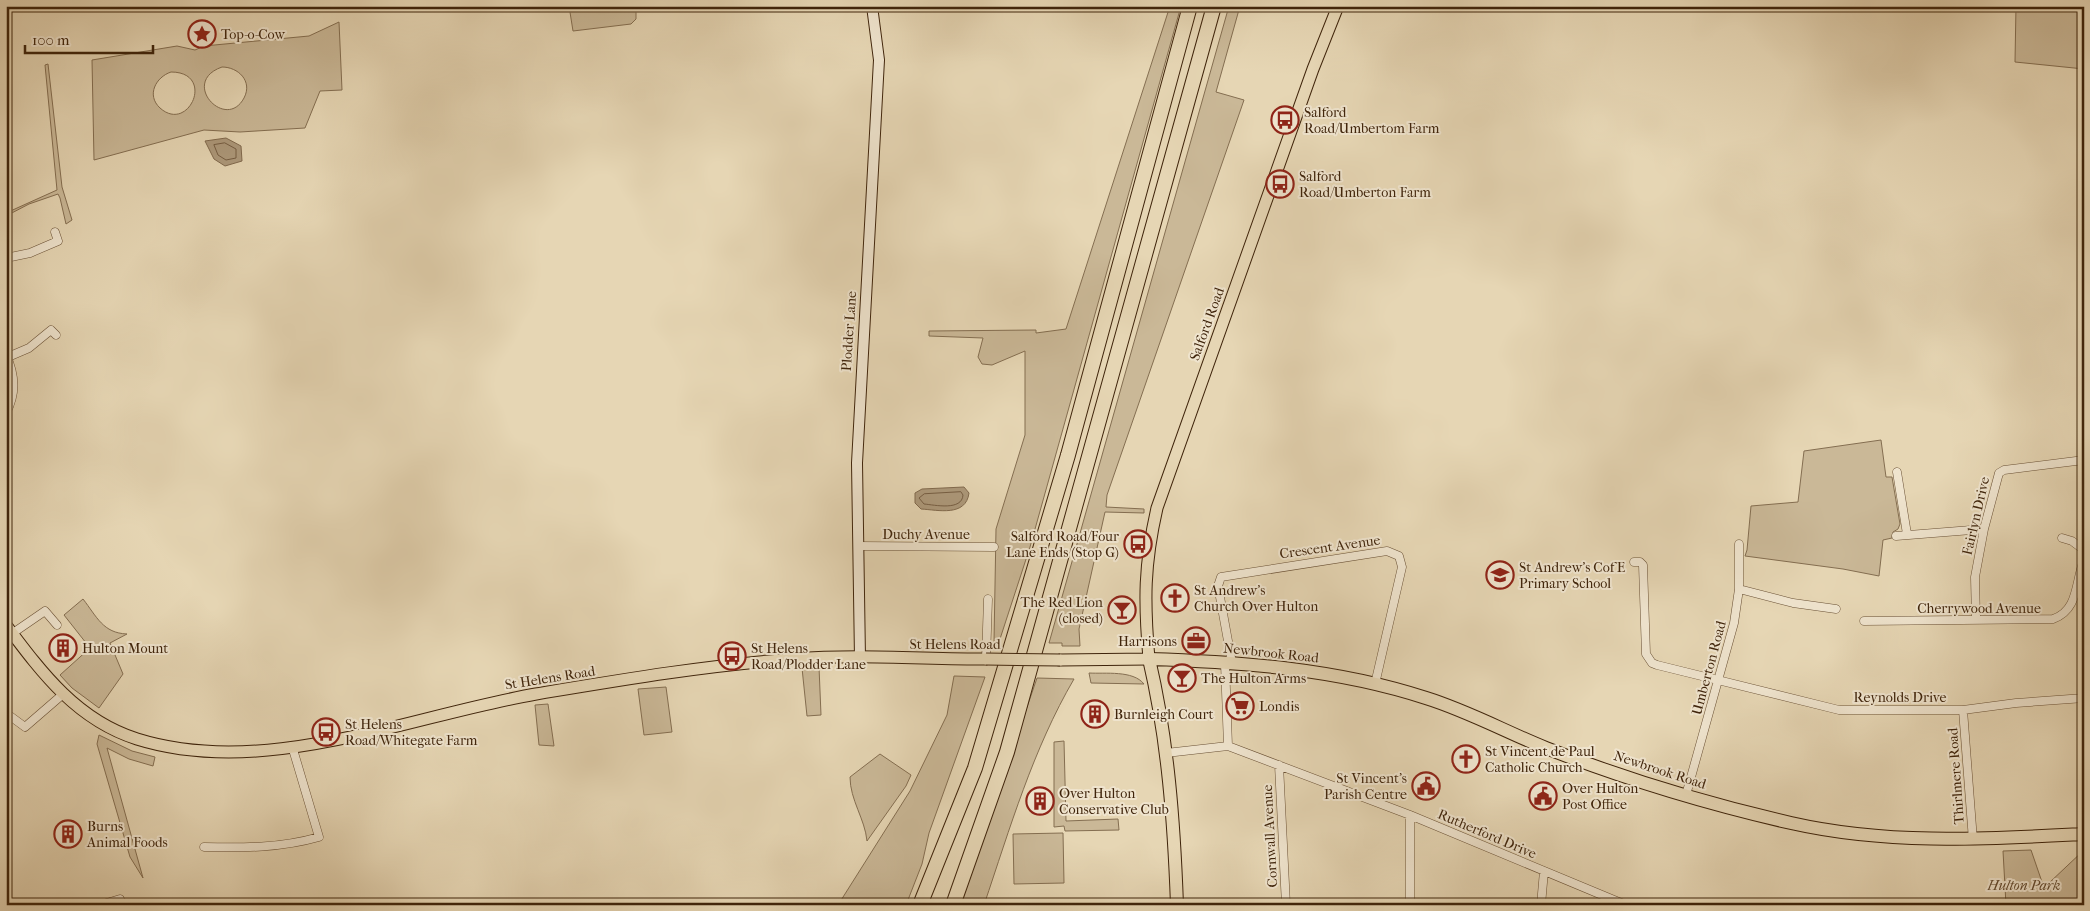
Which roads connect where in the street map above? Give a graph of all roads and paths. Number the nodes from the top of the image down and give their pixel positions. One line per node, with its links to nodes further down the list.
1 (872, 6): 17 (main road, Plodder Lane)
2 (1190, 6): 51 (highway)
3 (1214, 6): 52 (highway)
4 (1338, 6): 31 (main road, Salford Road)
5 (55, 232): 6 (street)
6 (6, 258)
7 (56, 335): 8 (street)
8 (7, 356): 9 (street)
9 (6, 413)
10 (2084, 460): 12 (street, Fairlyn Drive)
11 (1897, 472): 13 (street)
12 (1984, 529): 13 (street); 25 (street, Fairlyn Drive)
13 (1907, 534): 14 (street)
14 (1896, 536)
15 (2062, 538): 19 (street)
16 (1740, 544): 22 (street, Umberton Road)
17 (858, 546): 18 (street, Duchy Avenue); 30 (main road, Plodder Lane)
18 (994, 547)
19 (2084, 550)
20 (2084, 560): 25 (street, Cherrywood Avenue)
21 (1634, 562): 33 (street, Reynolds Drive)
22 (1739, 589): 24 (street); 33 (street, Umberton Road)
23 (988, 599): 29 (street)
24 (1832, 606)
25 (1976, 620): 26 (street, Cherrywood Avenue)
26 (1864, 621)
27 (57, 625): 28 (street)
28 (9, 629): 35 (main road, St Helens Road)
29 (984, 656): 30 (main road, St Helens Road); 31 (main road, St Helens Road, bridge)
30 (860, 658): 39 (main road, St Helens Road)
31 (1150, 659): 32 (highway, Newbrook Road); 41 (highway)
32 (1228, 663): 34 (highway, Newbrook Road); 34 (street, Crescent Avenue); 40 (street)
33 (1719, 681): 37 (street, Reynolds Drive); 43 (street, Umberton Road)
34 (1376, 684): 43 (highway, Newbrook Road)
35 (62, 695): 38 (street); 39 (main road, St Helens Road)
36 (2084, 698): 37 (street, Reynolds Drive)
37 (1964, 710): 46 (street, Thirlmere Road)
38 (6, 713)
39 (292, 746): 47 (street)
40 (1228, 746): 41 (street, Rutherford Drive); 42 (street, Rutherford Drive)
41 (1166, 753): 53 (highway)
42 (1280, 765): 44 (street, Rutherford Drive); 54 (street, Cornwall Avenue)
43 (1686, 795): 46 (highway, Newbrook Road)
44 (1410, 815): 48 (street, Rutherford Drive); 55 (street)
45 (2084, 834): 46 (highway, Newbrook Road)
46 (1973, 840)
47 (204, 847)
48 (1544, 871): 56 (street); 57 (street, Rutherford Drive)
49 (120, 899): 50 (street)
50 (100, 905)
51 (920, 905)
52 (953, 905)
53 (1177, 905)
54 (1286, 905)
55 (1410, 905)
56 (1541, 905)
57 (1626, 905)

